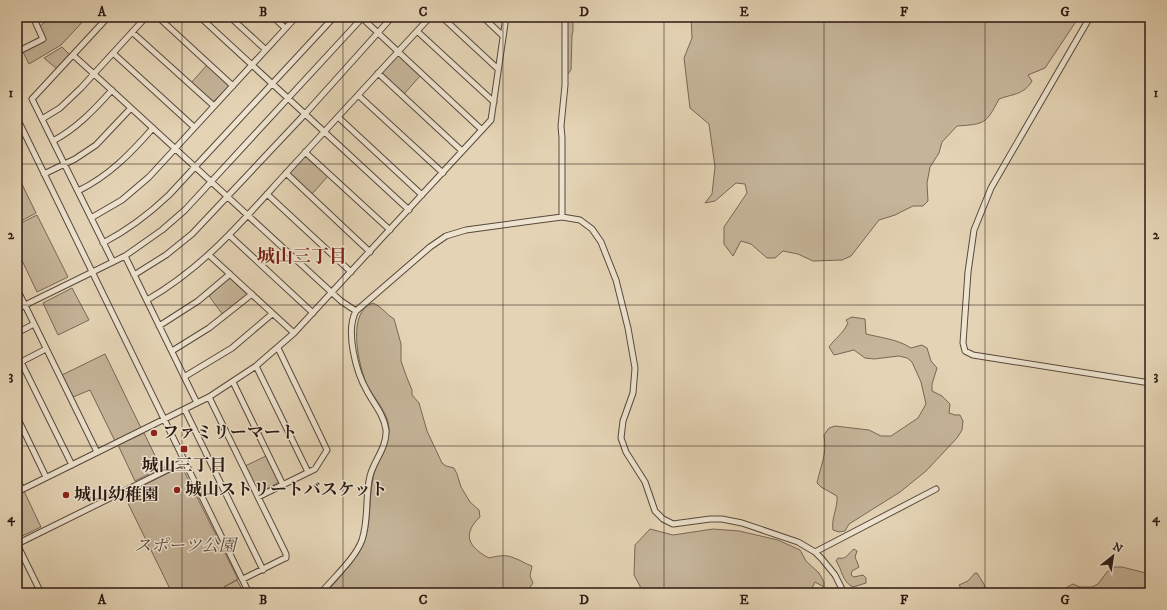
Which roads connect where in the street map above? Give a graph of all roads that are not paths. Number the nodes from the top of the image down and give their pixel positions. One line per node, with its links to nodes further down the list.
1 (24, 17): 19 (street)
2 (33, 17): 26 (street)
3 (108, 17): 29 (street)
4 (146, 17): 22 (street)
5 (158, 17): 35 (street)
6 (200, 17): 30 (street)
7 (230, 17): 25 (street)
8 (273, 17): 20 (street)
9 (296, 17): 20 (street)
10 (334, 17): 34 (street)
11 (362, 17): 23 (street); 38 (street)
12 (392, 17): 23 (street)
13 (430, 17): 21 (street)
14 (442, 17): 31 (street)
15 (483, 17): 24 (street)
16 (506, 17): 24 (street)
17 (565, 17): 67 (street)
18 (1090, 17): 100 (street)
19 (17, 21)
20 (286, 28): 25 (street)
21 (417, 31): 27 (street); 39 (street)
22 (132, 32): 28 (street); 40 (street)
23 (378, 33): 27 (street); 42 (street)
24 (503, 36): 31 (street)
25 (266, 50): 30 (street)
26 (17, 52)
27 (398, 52): 32 (street); 49 (street)
28 (113, 53): 33 (street); 46 (street)
29 (73, 55): 33 (street); 45 (street)
30 (252, 65): 34 (street); 35 (street)
31 (498, 69): 39 (street)
32 (378, 73): 37 (street); 53 (street)
33 (94, 74): 36 (street); 45 (street)
34 (273, 84): 38 (street); 56 (street)
35 (233, 86): 40 (street)
36 (112, 90): 41 (street); 51 (street)
37 (358, 95): 43 (street); 58 (street)
38 (288, 98): 42 (street); 60 (street)
39 (494, 102): 49 (street)
40 (214, 106): 46 (street)
41 (131, 108): 47 (street); 55 (street)
42 (305, 114): 50 (street); 64 (street)
43 (338, 117): 50 (street); 63 (street)
44 (17, 118): 48 (street)
45 (42, 119): 51 (street)
46 (194, 127): 52 (street)
47 (153, 128): 52 (street); 61 (street)
48 (20, 130): 59 (street)
49 (482, 130): 53 (street)
50 (324, 131): 54 (street); 65 (street)
51 (53, 141): 55 (street)
52 (175, 148): 56 (street); 68 (street)
53 (462, 151): 58 (street)
54 (305, 152): 57 (street); 69 (street)
55 (65, 164): 59 (street); 61 (street)
56 (195, 167): 60 (street); 71 (street)
57 (286, 173): 62 (street); 72 (street)
58 (442, 173): 63 (street)
59 (44, 174): 76 (street)
60 (212, 182): 64 (street); 74 (street)
61 (78, 191): 68 (street)
62 (267, 194): 66 (street); 77 (street)
63 (422, 195): 65 (street)
64 (227, 196): 66 (street); 79 (street)
65 (408, 210): 69 (street)
66 (247, 215): 70 (street); 81 (street)
67 (562, 217): 86 (street); 117 (street)
68 (91, 218): 71 (street)
69 (390, 230): 72 (street)
70 (229, 235): 73 (street); 87 (street)
71 (103, 243): 75 (street)
72 (370, 252): 77 (street)
73 (209, 255): 78 (street); 83 (street)
74 (125, 256): 75 (street); 79 (street)
75 (113, 262): 76 (street)
76 (92, 272): 84 (street); 105 (street)
77 (351, 272): 81 (street)
78 (230, 274): 82 (street); 90 (street)
79 (134, 275): 83 (street)
80 (17, 289): 84 (street)
81 (332, 293): 86 (street); 87 (street)
82 (252, 294): 88 (street); 95 (street)
83 (146, 300): 90 (street)
84 (25, 305): 85 (street); 89 (street)
85 (17, 309)
86 (356, 311): 122 (street)
87 (313, 313): 92 (street)
88 (272, 314): 92 (street); 98 (street)
89 (34, 324): 91 (street); 94 (street)
90 (159, 326): 95 (street)
91 (17, 333)
92 (294, 333): 93 (street)
93 (278, 348): 97 (street); 109 (street)
94 (46, 349): 96 (street); 106 (street)
95 (172, 352): 98 (street)
96 (19, 363): 108 (street)
97 (256, 366): 99 (street); 109 (street)
98 (184, 377): 102 (street)
99 (233, 382): 101 (street); 112 (street)
100 (1150, 383)
101 (209, 397): 102 (street); 115 (street)
102 (197, 403): 103 (street)
103 (185, 410): 105 (street); 118 (street)
104 (17, 417): 110 (street)
105 (164, 419): 106 (street); 107 (street)
106 (97, 452): 108 (street)
107 (185, 462): 116 (street); 119 (street)
108 (72, 465): 110 (street)
109 (308, 472): 112 (street)
110 (46, 477): 114 (street)
111 (17, 480): 114 (street)
112 (283, 484): 115 (street)
113 (936, 489): 117 (street)
114 (19, 490)
115 (258, 497): 118 (street)
116 (17, 544): 120 (street)
117 (816, 552): 123 (street)
118 (262, 570): 119 (street)
119 (243, 579): 121 (street)
120 (41, 593)
121 (249, 593)
122 (321, 593)
123 (844, 593)

